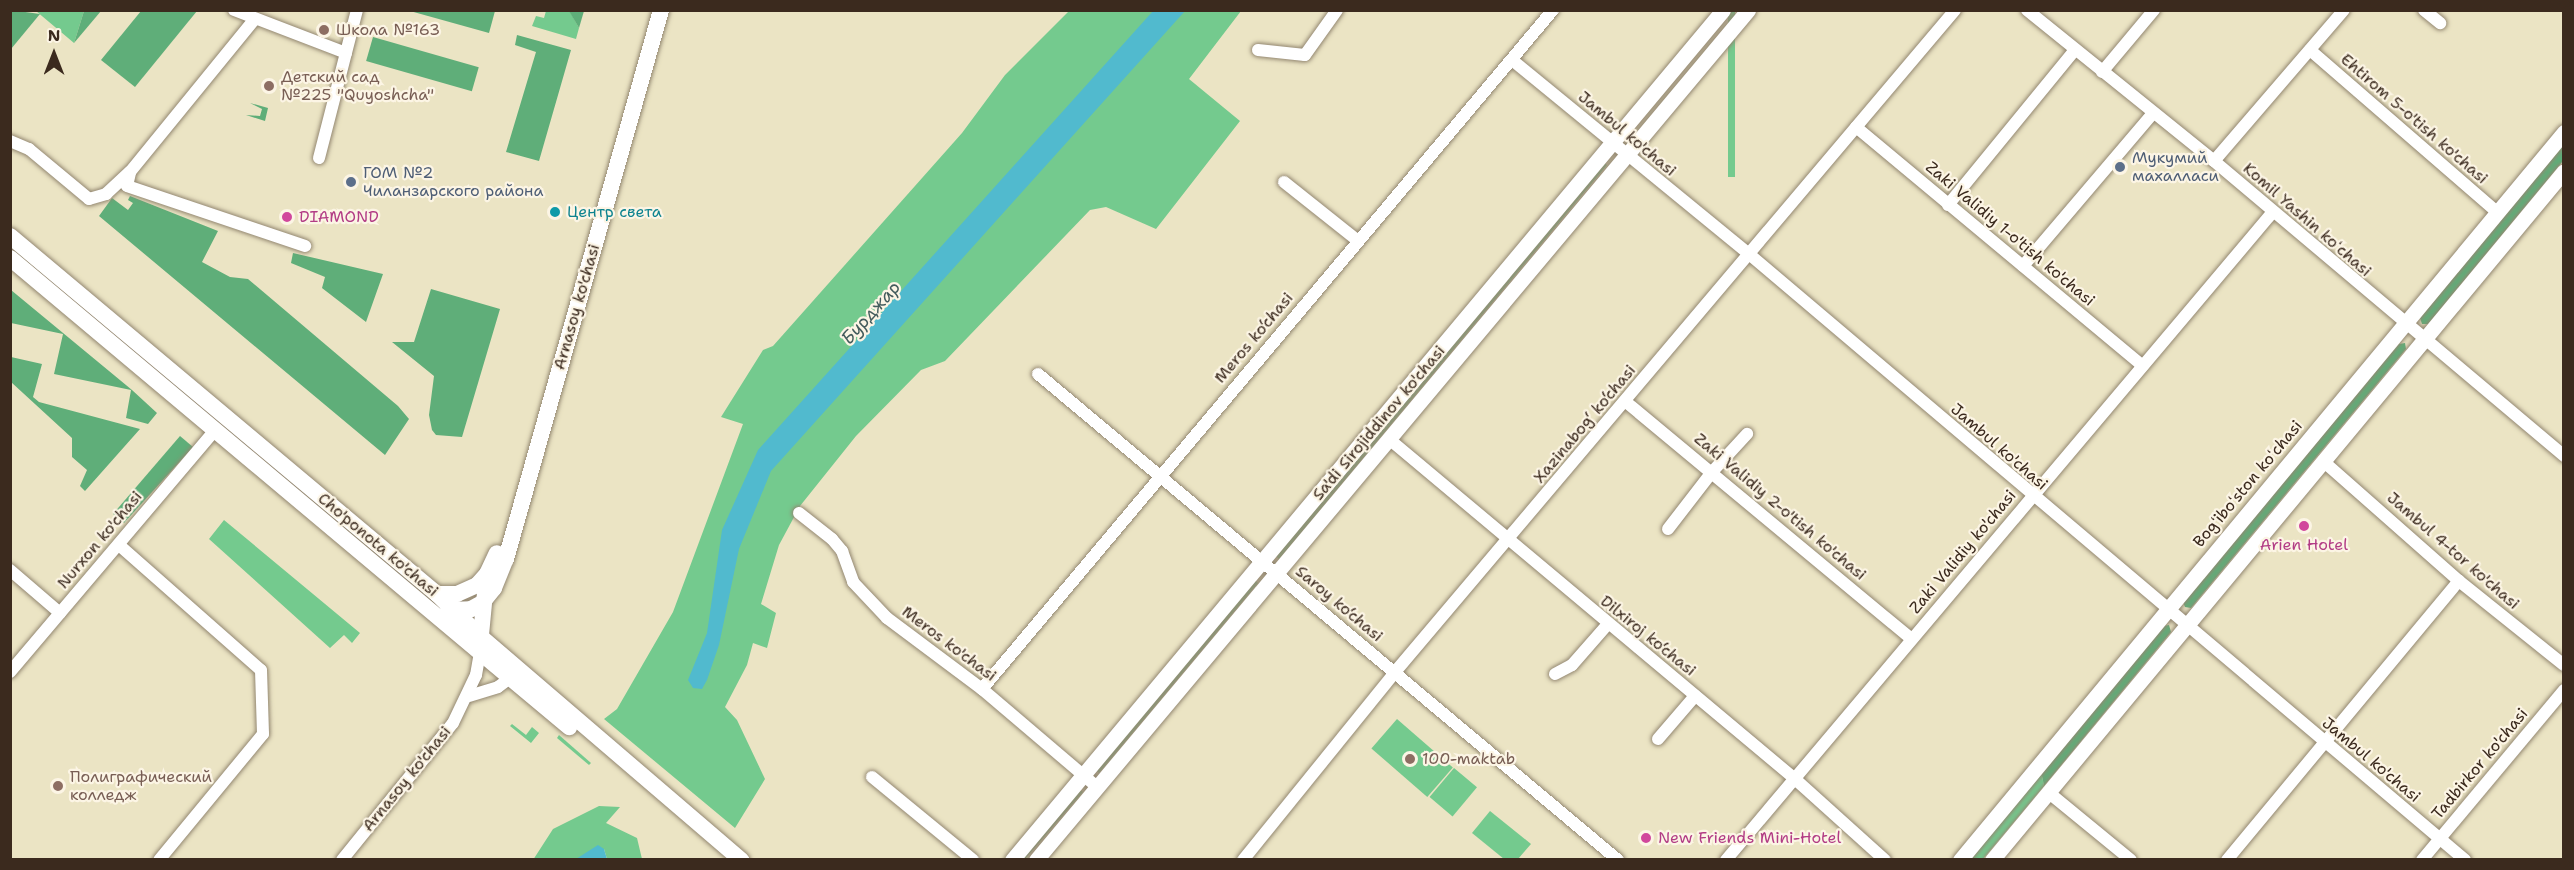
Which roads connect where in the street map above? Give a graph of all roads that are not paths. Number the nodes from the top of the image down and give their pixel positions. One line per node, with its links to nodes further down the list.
1 (234, 10): 14 (street)
2 (357, 10): 19 (street)
3 (651, 10): 33 (main road, Arnasoy ko'chasi)
4 (661, 10): 33 (main road, Arnasoy ko'chasi)
5 (1337, 10): 16 (street)
6 (1723, 10): 26 (street, Sa'di Sirojiddinov ko'chasi)
7 (1748, 10): 27 (street, Sa'di Sirojiddinov ko'chasi)
8 (1955, 10): 23 (street, Xazinabog‘ ko‘chasi)
9 (2027, 10): 18 (street, Komil Yashin koʻchasi)
10 (2154, 10): 21 (street)
11 (2344, 10): 17 (street)
12 (2424, 10): 15 (street)
13 (1553, 11): 20 (street, Meros ko‘chasi)
14 (254, 21): 19 (street); 32 (street)
15 (2440, 23)
16 (1258, 50)
17 (2310, 50): 29 (street); 35 (street, Ehtirom 5-o'tish ko'chasi)
18 (2074, 51): 21 (street, Komil Yashin koʻchasi); 34 (street)
19 (346, 53): 28 (street)
20 (1512, 60): 26 (street, Jambul ko'chasi); 38 (street, Meros ko‘chasi)
21 (2102, 72): 22 (street, Komil Yashin koʻchasi)
22 (2153, 113): 29 (street, Komil Yashin koʻchasi); 42 (street)
23 (1856, 127): 34 (street, Zaki Validiy 1-o'tish ko'chasi); 40 (street, Xazinabog‘ ko‘chasi)
24 (2564, 132): 35 (street, Bogʻiboʻston koʻchasi)
25 (10, 141): 32 (street)
26 (1612, 143): 27 (street, Jambul ko'chasi); 60 (street, Sa'di Sirojiddinov ko'chasi)
27 (1626, 156): 40 (street, Jambul ko'chasi); 50 (street, Sa'di Sirojiddinov ko'chasi)
28 (319, 158)
29 (2214, 161): 36 (street, Komil Yashin koʻchasi)
30 (2564, 171): 44 (street)
31 (1284, 182): 38 (street)
32 (123, 186): 39 (street)
33 (605, 191): 63 (main road, Arnasoy ko'chasi); 66 (main road, Arnasoy ko'chasi)
34 (1948, 205): 42 (street, Zaki Validiy 1-o'tish ko'chasi)
35 (2497, 212): 43 (street, Bogʻiboʻston koʻchasi)
36 (2272, 213): 43 (street, Komil Yashin koʻchasi); 45 (street, Zaki Validiy ko'chasi)
37 (10, 236): 48 (main road, Cho'ponota ko'chasi)
38 (1357, 240): 54 (street, Meros ko‘chasi)
39 (305, 246)
40 (1749, 254): 47 (street, Xazinabog‘ ko‘chasi); 55 (street, Jambul ko'chasi)
41 (10, 258): 48 (main road, Cho'ponota ko'chasi)
42 (2023, 266): 45 (street, Zaki Validiy 1-o'tish ko'chasi)
43 (2404, 325): 44 (street, Komil Yashin koʻchasi); 68 (street, Bogʻiboʻston koʻchasi)
44 (2423, 340): 51 (street, Komil Yashin koʻchasi); 52 (street)
45 (2143, 366): 55 (street, Zaki Validiy ko'chasi)
46 (1038, 374): 54 (street, Saroy ko‘chasi)
47 (1626, 402): 53 (street, Zaki Validiy 2-o'tish ko'chasi); 58 (street, Xazinabog‘ ko‘chasi)
48 (221, 423): 59 (street, Nurxon ko'chasi); 65 (main road, Cho'ponota ko'chasi)
49 (1747, 434): 53 (street)
50 (1389, 439): 58 (street, Dilxiroj ko‘chasi); 62 (street, Sa'di Sirojiddinov ko'chasi)
51 (2564, 456)
52 (2323, 460): 64 (street, Jambul 4-tor ko'chasi); 71 (street)
53 (1712, 472): 57 (street); 72 (street, Zaki Validiy 2-o'tish ko'chasi)
54 (1161, 476): 60 (street, Saroy ko‘chasi); 79 (street, Meros ko‘chasi)
55 (2031, 496): 68 (street, Jambul ko'chasi); 72 (street, Zaki Validiy ko'chasi)
56 (799, 513): 79 (street, Meros ko'chasi)
57 (1668, 530)
58 (1508, 539): 70 (street, Dilxiroj ko‘chasi); 76 (street, Xazinabog‘ ko‘chasi)
59 (118, 545): 69 (street, Nurxon ko'chasi); 93 (street)
60 (1262, 560): 62 (street, Saroy ko‘chasi); 86 (street, Sa'di Sirojiddinov ko'chasi)
61 (10, 570): 69 (street)
62 (1277, 572): 76 (street, Saroy ko‘chasi); 89 (street, Sa'di Sirojiddinov ko'chasi)
63 (487, 574): 65 (main road); 66 (main road, Arnasoy ko'chasi)
64 (2459, 581): 74 (street, Jambul 4-tor ko'chasi); 84 (street)
65 (432, 600): 67 (main road); 73 (main road, Cho'ponota ko'chasi)
66 (485, 600): 67 (main road); 73 (main road, Arnasoy ko'chasi)
67 (454, 610): 73 (main road, Cho'ponota ko'chasi)
68 (2167, 610): 71 (street, Jambul ko'chasi); 104 (street, Bogʻiboʻston koʻchasi)
69 (60, 613): 75 (street, Nurxon ko'chasi)
70 (1607, 625): 77 (street); 82 (street, Dilxiroj ko‘chasi)
71 (2186, 626): 84 (street, Jambul ko'chasi); 90 (street)
72 (1911, 639): 88 (street, Zaki Validiy ko'chasi)
73 (480, 645): 78 (main road, Cho'ponota ko'chasi); 81 (street, Arnasoy ko'chasi); 85 (main road, Cho'ponota ko'chasi)
74 (2564, 665)
75 (10, 672)
76 (1395, 672): 100 (street, Xazinabog‘ ko‘chasi); 101 (street, Saroy ko‘chasi)
77 (1556, 674)
78 (510, 678): 81 (street); 85 (main road, Cho'ponota ko'chasi)
79 (982, 689): 86 (street, Meros ko'chasi)
80 (2564, 690): 92 (street, Tadbirkor ko'chasi)
81 (468, 696): 94 (street, Arnasoy ko'chasi)
82 (1695, 696): 83 (street); 88 (street, Dilxiroj ko‘chasi)
83 (1658, 739)
84 (2325, 742): 92 (street, Jambul ko'chasi); 107 (street)
85 (629, 771): 91 (main road, Cho'ponota ko'chasi)
86 (1083, 775): 89 (street, Meros ko'chasi); 98 (street, Sa'di Sirojiddinov ko'chasi)
87 (872, 777): 97 (street)
88 (1795, 779): 102 (street, Zaki Validiy ko'chasi); 103 (street, Dilxiroj ko‘chasi)
89 (1097, 787): 99 (street, Sa'di Sirojiddinov ko'chasi)
90 (2048, 792): 105 (street); 106 (street)
91 (664, 801): 95 (main road, Cho'ponota ko'chasi); 96 (main road, Cho'ponota ko'chasi)
92 (2439, 838): 108 (street, Tadbirkor ko'chasi); 109 (street, Jambul ko'chasi)
93 (159, 860)
94 (342, 860)
95 (725, 860)
96 (741, 860)
97 (973, 860)
98 (1012, 860)
99 (1036, 860)
100 (1243, 860)
101 (1618, 860)
102 (1726, 860)
103 (1885, 860)
104 (1960, 860)
105 (1992, 860)
106 (2131, 860)
107 (2227, 860)
108 (2422, 860)
109 (2465, 860)

